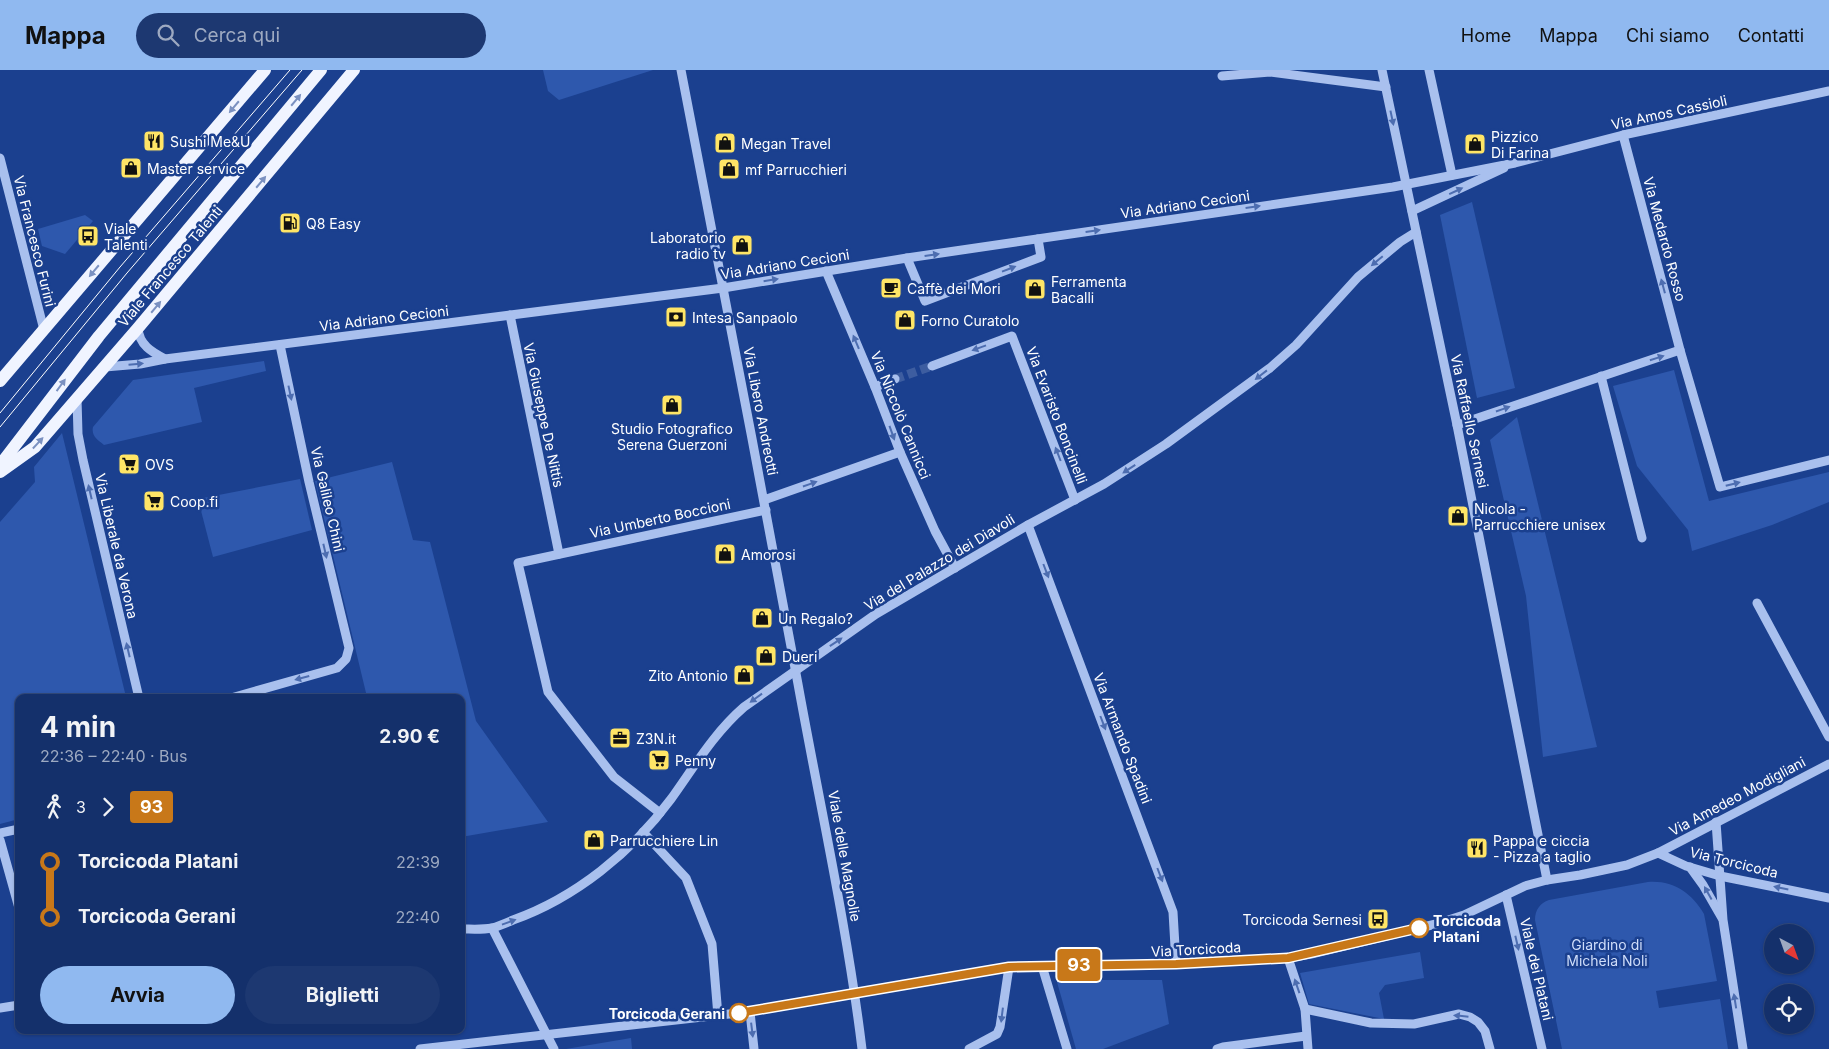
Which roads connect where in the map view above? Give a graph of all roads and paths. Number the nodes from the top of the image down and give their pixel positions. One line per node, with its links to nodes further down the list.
1 (265, 70): 23 (main road, one-way to 23)
2 (321, 70): 37 (main road, Viale Francesco Talenti, one-way to 2)
3 (354, 70): 22 (main road, Viale Francesco Talenti, one-way to 3)
4 (681, 70): 20 (street, Via Libero Andreotti)
5 (1382, 70): 8 (street, Via Raffaello Sernesi)
6 (1429, 70): 13 (street)
7 (1222, 76): 8 (street)
8 (1386, 87): 14 (street, Via Raffaello Sernesi, one-way to 14)
9 (1829, 92): 10 (street, Via Amos Cassioli)
10 (1623, 136): 12 (street, Via Amos Cassioli); 25 (street, Via Medardo Rosso, one-way to 10)
11 (0, 158): 23 (street, Via Francesco Furini)
12 (1515, 163): 13 (street, Via Amos Cassioli); 15 (street, Via Amos Cassioli, one-way to 12)
13 (1452, 175): 14 (street, Via Amos Cassioli)
14 (1407, 184): 15 (street, Via Raffaello Sernesi); 17 (street, Via Adriano Cecioni, one-way to 14)
15 (1412, 211): 16 (street, Via Raffaello Sernesi)
16 (1416, 232): 34 (street, Via Raffaello Sernesi); 40 (street, Via del Palazzo dei Diavoli, one-way to 40)
17 (1038, 239): 18 (street, Via Adriano Cecioni, one-way to 17); 18 (street, one-way to 17)
18 (907, 258): 19 (street, Via Adriano Cecioni)
19 (826, 271): 20 (street, Via Adriano Cecioni, one-way to 19); 32 (street, Via Niccolò Cannicci, one-way to 19)
20 (723, 288): 21 (street, Via Adriano Cecioni); 39 (street, Via Libero Andreotti)
21 (510, 315): 24 (street, Via Adriano Cecioni); 44 (street, Via Giuseppe De Nittis)
22 (138, 328): 26 (street); 28 (main road, Viale Francesco Talenti)
23 (44, 330): 31 (main road)
24 (280, 345): 26 (street, Via Adriano Cecioni); 49 (street, Via Galileo Chini, one-way to 49)
25 (1680, 350): 29 (street, one-way to 25); 36 (street, Via Medardo Rosso, one-way to 36)
26 (165, 359): 28 (street, Via Adriano Cecioni, one-way to 26)
27 (932, 366): 40 (street, Via Evaristo Boncinelli, one-way to 27)
28 (106, 367): 33 (main road, Viale Francesco Talenti)
29 (1600, 376): 34 (street, one-way to 29); 43 (street)
30 (895, 379): 32 (street)
31 (0, 381)
32 (875, 387): 35 (street, Via Niccolò Cannicci, one-way to 35)
33 (77, 399): 38 (main road, Viale Francesco Talenti, one-way to 33); 48 (street, Via Liberale da Verona, one-way to 33)
34 (1457, 425): 61 (street, Via Raffaello Sernesi)
35 (900, 452): 39 (street, one-way to 35); 45 (street, Via Niccolò Cannicci)
36 (1829, 460)
37 (0, 465)
38 (0, 472)
39 (764, 500): 41 (street, Via Libero Andreotti)
40 (1075, 500): 42 (street, Via del Palazzo dei Diavoli)
41 (766, 510): 44 (street, Via Umberto Boccioni); 47 (street, Via Libero Andreotti)
42 (1028, 526): 45 (street, Via del Palazzo dei Diavoli); 69 (street, Via Armando Spadini, one-way to 69)
43 (1642, 538)
44 (559, 554): 52 (street, Via Umberto Boccioni)
45 (955, 568): 47 (street, Via del Palazzo dei Diavoli, one-way to 45)
46 (1757, 603): 50 (street)
47 (796, 670): 52 (street, Via del Palazzo dei Diavoli, one-way to 52); 72 (street, Viale delle Magnolie)
48 (138, 694)
49 (245, 694)
50 (1829, 737)
51 (1829, 764): 53 (street, Via Amedeo Modigliani)
52 (660, 813): 55 (street, Via del Palazzo dei Diavoli)
53 (1716, 822): 58 (street, Via Amedeo Modigliani); 60 (street)
54 (15, 830): 56 (street)
55 (643, 832): 66 (street, Via del Palazzo dei Diavoli, one-way to 55); 77 (street)
56 (0, 833)
57 (0, 840): 62 (street)
58 (1658, 853): 59 (street, Via Torcicoda); 61 (street, Via Torcicoda)
59 (1690, 867): 60 (street, Via Torcicoda); 65 (street, one-way to 59)
60 (1720, 876): 64 (street, Via Torcicoda, one-way to 60); 65 (street)
61 (1547, 880): 63 (street, Via Torcicoda)
62 (15, 894)
63 (1506, 895): 68 (street, Via Torcicoda); 90 (street, Viale dei Platani, one-way to 90)
64 (1829, 898)
65 (1723, 920): 91 (street, one-way to 65)
66 (492, 928): 67 (street, Via del Palazzo dei Diavoli); 78 (street)
67 (465, 929)
68 (1288, 958): 69 (street, Via Torcicoda); 75 (street, one-way to 68)
69 (1176, 964): 70 (street, Via Torcicoda)
70 (1042, 966): 71 (street, Via Torcicoda); 86 (street)
71 (1009, 967): 72 (street, Via Torcicoda); 85 (street, one-way to 85)
72 (855, 993): 76 (street, Via Torcicoda); 84 (street, Viale delle Magnolie)
73 (15, 1005): 74 (street)
74 (0, 1008)
75 (1304, 1008): 79 (street); 89 (street, one-way to 75)
76 (750, 1012): 77 (street, Via Torcicoda); 83 (street, one-way to 83)
77 (718, 1016): 78 (street, Via Torcicoda)
78 (546, 1035): 80 (street, Via Torcicoda); 82 (street)
79 (1306, 1036): 87 (street); 88 (street)
80 (457, 1047): 81 (street, Via Torcicoda)
81 (420, 1049)
82 (554, 1049)
83 (754, 1049)
84 (862, 1049)
85 (969, 1049)
86 (1067, 1049)
87 (1217, 1049)
88 (1308, 1049)
89 (1490, 1049)
90 (1542, 1049)
91 (1743, 1049)

